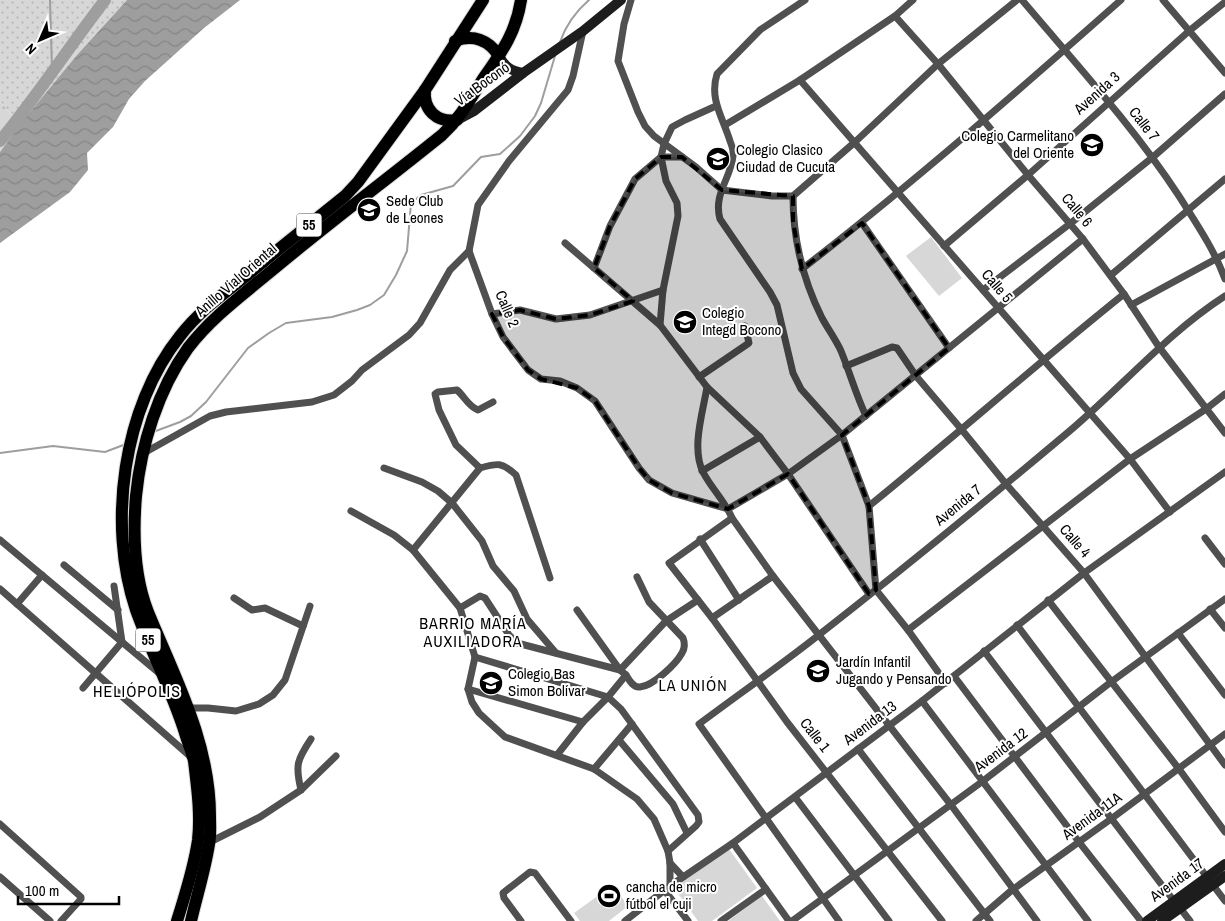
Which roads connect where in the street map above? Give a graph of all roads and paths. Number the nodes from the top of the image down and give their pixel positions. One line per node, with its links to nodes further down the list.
1 (483, 0): 15 (highway, Anillo Vial Oriental / 55)
2 (521, 0): 17 (highway, Anillo Vial Oriental / 55)
3 (621, 0): 14 (main road, Vía Boconó)
4 (631, 0): 30 (street)
5 (805, 0): 25 (street)
6 (913, 0): 12 (street)
7 (1017, 0): 18 (street)
8 (1022, 0): 16 (street, Calle 7)
9 (1121, 0): 16 (street)
10 (1163, 0): 13 (street)
11 (1225, 2): 13 (street, Avenida 3)
12 (895, 16): 18 (street, Calle 6); 21 (street)
13 (1189, 30): 20 (street); 24 (street, Avenida 3)
14 (583, 31): 19 (main road, Vía Boconó); 47 (street)
15 (455, 41): 17 (highway); 22 (highway, Anillo Vial Oriental / 55)
16 (1064, 50): 24 (street, Calle 7); 27 (street)
17 (499, 56): 19 (main road, Vía Boconó); 26 (highway, Anillo Vial Oriental / 55)
18 (938, 64): 27 (street, Calle 6); 31 (street)
19 (523, 73): 26 (main road, Vía Boconó)
20 (1225, 73)
21 (800, 80): 28 (street); 31 (street, Calle 5)
22 (425, 90): 26 (highway); 128 (highway, Anillo Vial Oriental / 55)
23 (1225, 94): 35 (street)
24 (1108, 101): 35 (street, Calle 7); 36 (street, Avenida 3)
25 (716, 106): 28 (street); 29 (street)
26 (457, 120): 80 (highway, Anillo Vial Oriental / 55)
27 (984, 120): 36 (street, Calle 6); 39 (street)
28 (725, 125): 38 (street)
29 (672, 127): 30 (street); 32 (street)
30 (654, 136): 32 (street)
31 (855, 142): 39 (street, Calle 5); 40 (street)
32 (664, 144): 33 (street); 34 (street)
33 (661, 157): 34 (street); 50 (street); 54 (street)
34 (682, 157): 38 (street)
35 (1153, 157): 41 (street, Calle 7); 43 (street)
36 (1028, 175): 43 (street, Calle 6); 46 (street, Avenida 3)
37 (1225, 179): 41 (street)
38 (722, 190): 40 (street); 78 (street)
39 (898, 192): 42 (street); 46 (street, Calle 5)
40 (793, 196): 51 (street)
41 (1188, 210): 49 (street, Calle 7); 52 (street)
42 (862, 223): 51 (street); 65 (street)
43 (1071, 223): 44 (street, Calle 6); 55 (street)
44 (1083, 238): 52 (street, Calle 6); 60 (street)
45 (566, 243): 50 (street)
46 (944, 246): 55 (street, Calle 5)
47 (469, 251): 61 (street, Calle 2); 80 (street)
48 (1225, 254): 49 (street)
49 (1217, 258): 53 (street, Calle 7); 59 (street)
50 (594, 268): 58 (street)
51 (802, 269): 67 (street)
52 (1111, 275): 56 (street, Calle 6)
53 (1225, 279)
54 (663, 290): 58 (street); 62 (street)
55 (983, 290): 60 (street, Calle 5)
56 (1124, 294): 59 (street, Calle 6); 66 (street)
57 (1225, 296): 64 (street, Avenida 7)
58 (633, 301): 61 (street); 62 (street)
59 (1131, 305): 64 (street, Calle 6)
60 (999, 308): 65 (street); 66 (street, Calle 5)
61 (492, 314): 90 (street, Calle 2)
62 (660, 325): 69 (street)
63 (745, 326): 69 (street)
64 (1159, 347): 73 (street, Calle 6); 74 (street, Avenida 7)
65 (949, 348): 68 (street)
66 (1042, 360): 74 (street, Calle 5); 76 (street)
67 (846, 366): 68 (street, Calle 4); 75 (street)
68 (916, 376): 75 (street); 76 (street, Calle 4)
69 (699, 377): 70 (street)
70 (707, 387): 79 (street); 84 (street)
71 (1225, 394): 73 (street)
72 (493, 402): 83 (street)
73 (1206, 409): 77 (street, Calle 6); 81 (street)
74 (1090, 414): 81 (street, Calle 5); 87 (street, Avenida 7)
75 (866, 416): 78 (street)
76 (962, 430): 87 (street, Calle 4); 89 (street)
77 (1225, 433)
78 (842, 436): 86 (street); 89 (street)
79 (760, 437): 84 (street); 86 (street)
80 (142, 454): 148 (highway, Anillo Vial Oriental / 55)
81 (1130, 459): 92 (street, Calle 5); 94 (street)
82 (384, 468): 88 (street)
83 (480, 468): 88 (street); 105 (street)
84 (702, 472): 90 (street)
85 (1225, 472): 92 (street, Avenida 13)
86 (788, 474): 90 (street); 108 (street)
87 (1006, 484): 94 (street, Calle 4); 108 (street, Avenida 7)
88 (452, 503): 98 (street); 132 (street)
89 (869, 506): 108 (street)
90 (728, 509): 93 (street)
91 (351, 512): 98 (street)
92 (1170, 512): 101 (street, Avenida 13)
93 (732, 518): 97 (street); 103 (street)
94 (1043, 525): 101 (street, Calle 4); 125 (street)
95 (1205, 538): 99 (street)
96 (0, 540): 102 (street)
97 (700, 540): 111 (street, Calle 1); 112 (street)
98 (413, 550): 116 (street)
99 (1225, 564)
100 (64, 565): 118 (street)
101 (1084, 573): 113 (street, Avenida 13); 134 (street, Calle 4)
102 (42, 574): 114 (street); 129 (street)
103 (773, 576): 112 (street); 127 (street)
104 (637, 577): 121 (street)
105 (550, 578)
106 (114, 586): 118 (street)
107 (0, 589): 114 (street)
108 (872, 592): 125 (street); 127 (street, Avenida 7)
109 (234, 598): 123 (street)
110 (1225, 599): 117 (street, Avenida 12)
111 (698, 600): 120 (street, Calle 1); 121 (street)
112 (739, 600): 120 (street)
113 (1048, 600): 122 (street, Avenida 13); 141 (street)
114 (17, 604): 136 (street)
115 (310, 606): 123 (street)
116 (460, 608): 132 (street); 133 (street)
117 (1210, 609): 124 (street); 126 (street, Avenida 12)
118 (118, 610): 129 (street)
119 (576, 610): 135 (street)
120 (712, 618): 140 (street, Calle 1)
121 (666, 621): 135 (street); 137 (street)
122 (1017, 625): 130 (street, Avenida 13); 149 (street)
123 (304, 626): 148 (street)
124 (1225, 628)
125 (908, 630): 142 (street)
126 (1178, 633): 134 (street, Avenida 12); 145 (street)
127 (819, 635): 140 (street, Avenida 7); 152 (street)
128 (148, 639): 131 (street); 139 (highway, Anillo Vial Oriental / 55)
129 (122, 642): 131 (street); 136 (street)
130 (984, 651): 138 (street, Avenida 13); 154 (street)
131 (135, 653): 139 (street)
132 (557, 653): 135 (street)
133 (475, 657): 144 (street); 146 (street)
134 (1145, 657): 141 (street, Avenida 12); 159 (street, Calle 4)
135 (620, 670): 137 (street)
136 (95, 674): 143 (street); 158 (street)
137 (626, 675): 146 (street)
138 (954, 676): 142 (street, Avenida 13); 163 (street)
139 (164, 677): 153 (highway, Anillo Vial Oriental / 55)
140 (758, 680): 168 (street, Calle 1); 174 (street, Avenida 7)
141 (1112, 682): 149 (street, Avenida 12); 166 (street)
142 (946, 683): 147 (street, Avenida 13)
143 (83, 688)
144 (468, 689): 150 (street); 161 (street)
145 (1225, 695)
146 (608, 697): 150 (street); 151 (street)
147 (922, 701): 152 (street, Avenida 13); 169 (street)
148 (188, 708): 180 (highway, Anillo Vial Oriental / 55)
149 (1078, 708): 154 (street, Avenida 12); 171 (street)
150 (583, 722): 161 (street)
151 (632, 724): 157 (street); 179 (street)
152 (890, 725): 160 (street, Avenida 13); 173 (street)
153 (185, 732): 158 (street); 164 (highway, Anillo Vial Oriental / 55)
154 (1047, 732): 163 (street, Avenida 12); 175 (street)
155 (1225, 734): 159 (street, Avenida 11A)
156 (311, 739): 170 (street)
157 (618, 740): 167 (street); 179 (street)
158 (173, 741): 164 (street)
159 (1211, 744): 165 (street, Calle 4); 166 (street, Avenida 11A)
160 (858, 749): 168 (street, Avenida 13); 177 (street)
161 (557, 755): 167 (street)
162 (336, 756): 170 (street)
163 (1015, 756): 169 (street, Avenida 12); 181 (street)
164 (193, 759): 203 (highway, Anillo Vial Oriental / 55)
165 (1225, 765)
166 (1179, 769): 171 (street, Avenida 11A); 178 (street)
167 (594, 770): 184 (street)
168 (827, 772): 172 (street, Avenida 13); 183 (street, Calle 1)
169 (983, 781): 173 (street, Avenida 12); 187 (street)
170 (301, 790): 180 (street)
171 (1145, 794): 175 (street, Avenida 11A); 192 (street)
172 (795, 797): 174 (street, Avenida 13); 188 (street)
173 (951, 805): 177 (street, Avenida 12); 195 (street)
174 (766, 817): 182 (street, Avenida 13); 196 (street)
175 (1111, 819): 181 (street, Avenida 11A); 198 (street)
176 (0, 824): 202 (street)
177 (918, 828): 183 (street, Avenida 12); 199 (street)
178 (1225, 832)
179 (688, 833): 184 (street)
180 (210, 842): 204 (highway, Anillo Vial Oriental / 55)
181 (1079, 842): 187 (street, Avenida 11A); 218 (street)
182 (733, 843): 191 (street, Avenida 13); 194 (street)
183 (888, 850): 188 (street, Avenida 12); 213 (street, Calle 1)
184 (668, 851): 185 (street)
185 (670, 863): 191 (street); 193 (street)
186 (1225, 864): 192 (main road, Avenida 17)
187 (1046, 866): 195 (street, Avenida 11A); 217 (street)
188 (854, 875): 196 (street, Avenida 12); 212 (street)
189 (1225, 876): 192 (main road, Avenida 17)
190 (0, 877): 201 (street)
191 (683, 877): 193 (street, Avenida 13)
192 (1210, 881): 197 (street); 198 (main road, Avenida 17)
193 (667, 889): 200 (street, Avenida 13); 208 (street)
194 (766, 889): 209 (street); 210 (street)
195 (1012, 890): 199 (street, Avenida 11A); 216 (street)
196 (822, 898): 210 (street, Avenida 12); 211 (street)
197 (1225, 901)
198 (1177, 905): 219 (main road, Avenida 17); 220 (main road, Avenida 17); 221 (street)
199 (985, 914): 214 (street, Avenida 11A); 215 (street)
200 (635, 918): 207 (street, Avenida 13)
201 (50, 921)
202 (61, 921)
203 (177, 921)
204 (191, 921)
205 (521, 921): 206 (street)
206 (571, 921)
207 (625, 921)
208 (688, 921)
209 (721, 921)
210 (791, 921)
211 (839, 921)
212 (889, 921)
213 (942, 921)
214 (976, 921)
215 (990, 921)
216 (1037, 921)
217 (1088, 921)
218 (1140, 921)
219 (1147, 921)
220 (1162, 921)
221 (1190, 921)

